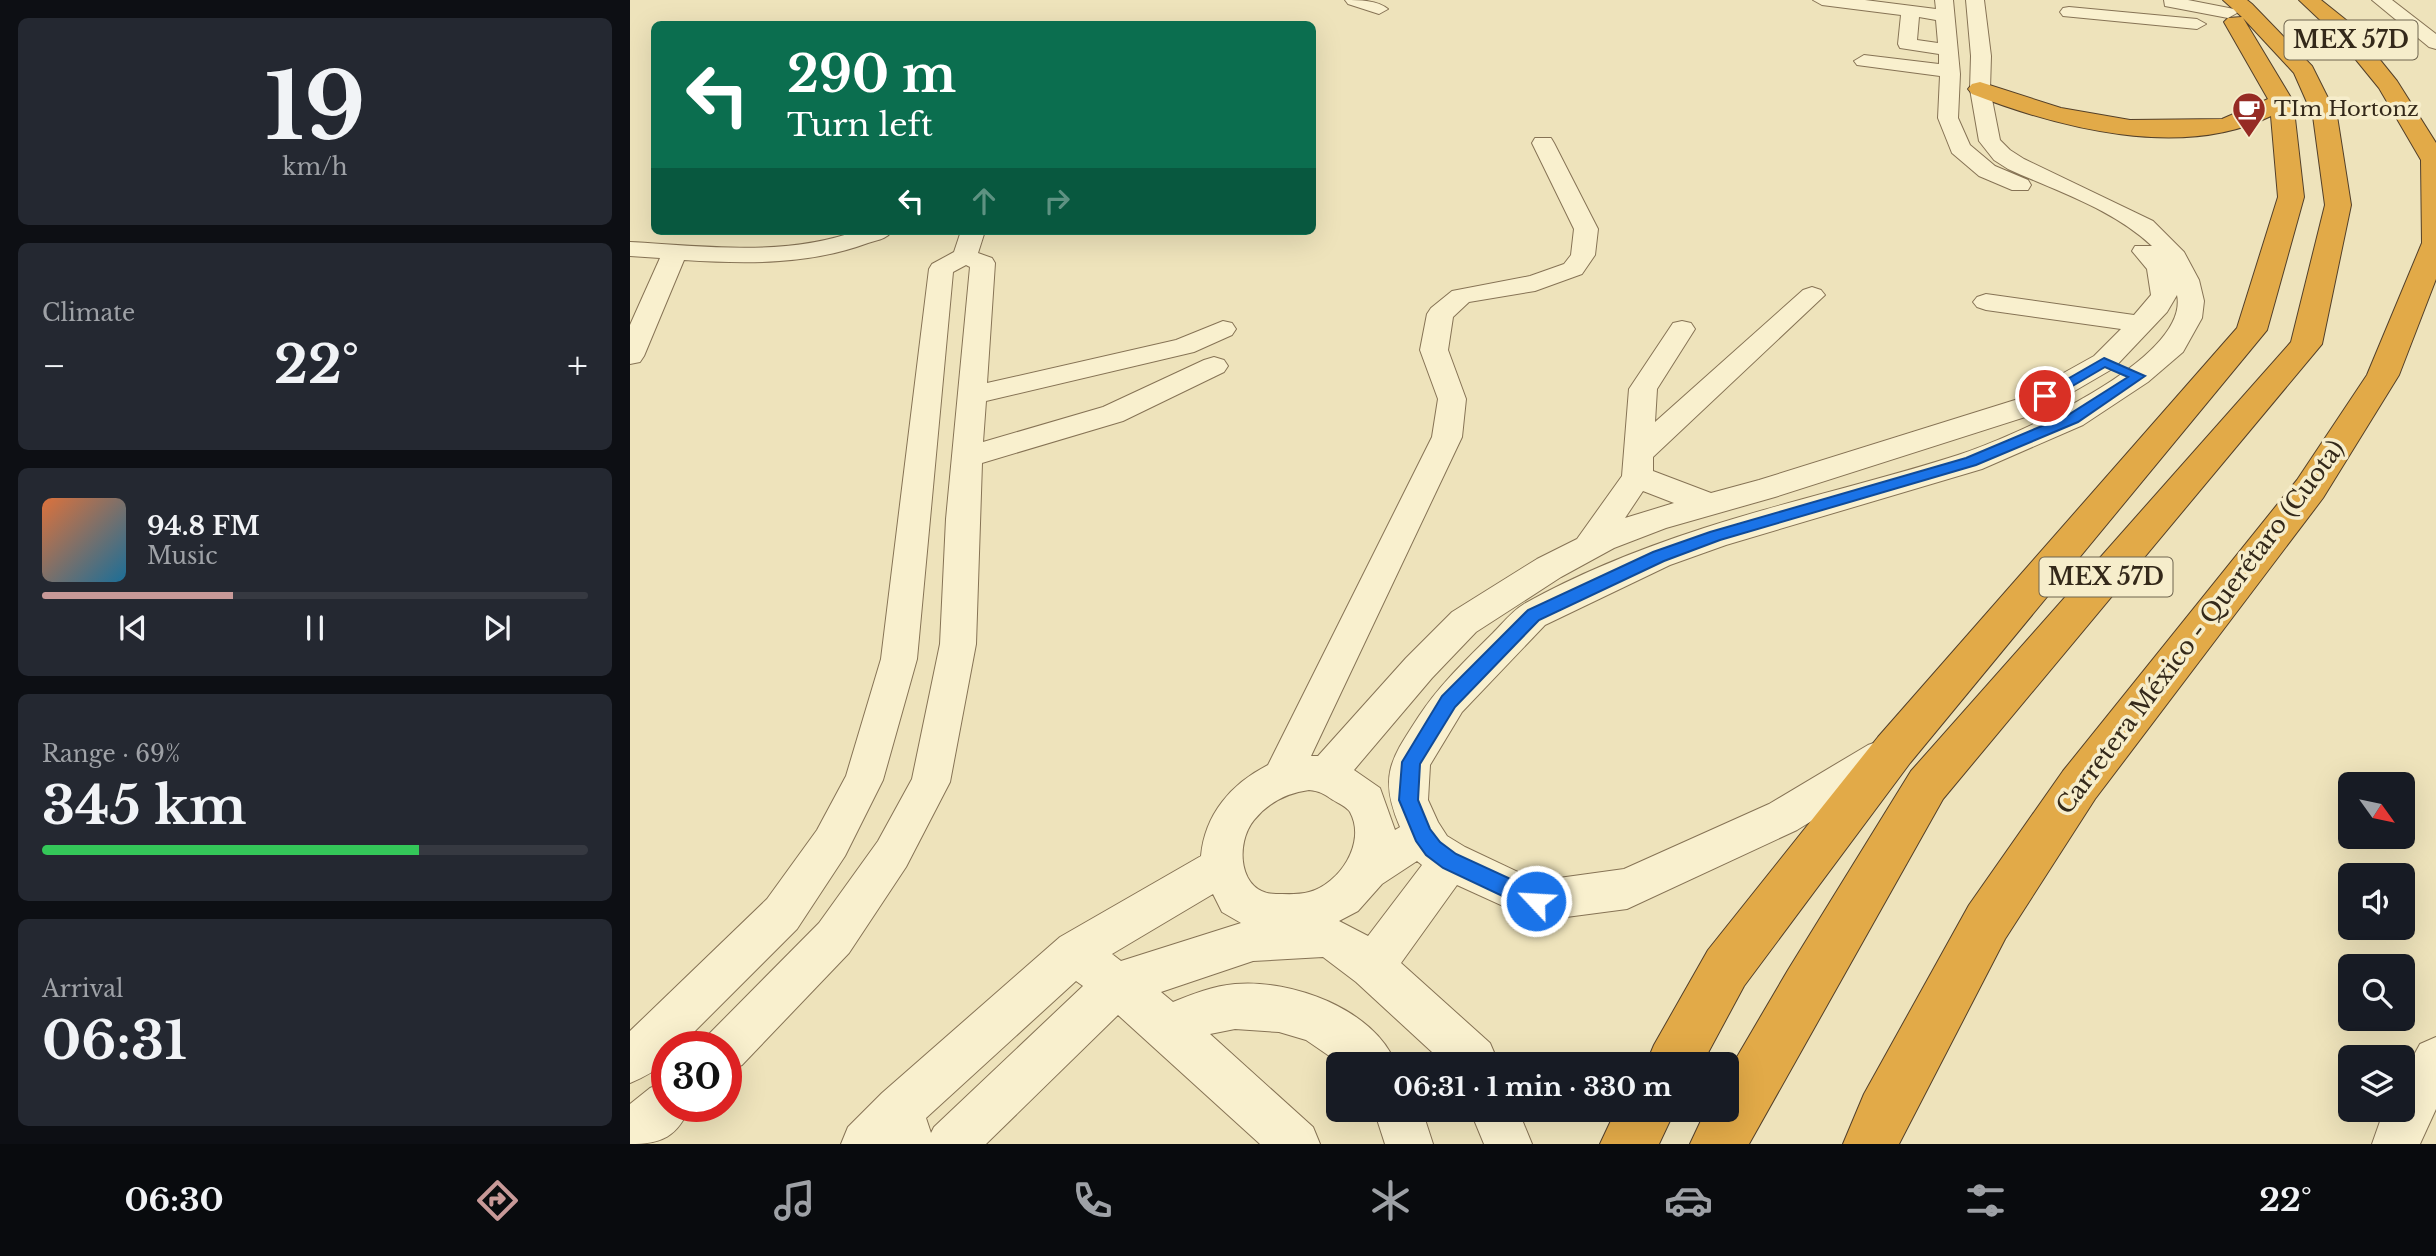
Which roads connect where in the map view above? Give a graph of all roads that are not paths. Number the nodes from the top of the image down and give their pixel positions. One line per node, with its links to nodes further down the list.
1 (1354, 0): 10 (street)
2 (1822, 0): 8 (street)
3 (1975, 0): 17 (street)
4 (2159, 0): 12 (street)
5 (2309, 0): 16 (highway, Carretera México - Querétaro (Cuota) / MEX 57D)
6 (2326, 0): 16 (highway)
7 (2381, 0): 13 (street)
8 (1900, 3): 9 (street); 15 (street)
9 (1944, 8): 15 (street)
10 (1379, 9)
11 (2070, 12): 12 (street)
12 (2217, 12): 18 (highway); 73 (highway, MEX 57D)
13 (2436, 43)
14 (1864, 61): 15 (street)
15 (1949, 61): 26 (street)
16 (2389, 86): 74 (highway, Carretera México - Querétaro (Cuota) / MEX 57D)
17 (1980, 89): 18 (highway); 32 (street)
18 (2281, 101): 42 (highway)
19 (1543, 143): 44 (street)
20 (870, 235): 23 (street)
21 (969, 244): 33 (street); 40 (street)
22 (630, 249): 23 (street)
23 (675, 251): 29 (street)
24 (1812, 295): 35 (street)
25 (1986, 302): 26 (street)
26 (2141, 324): 30 (street)
27 (1223, 329): 33 (street)
28 (1682, 329): 35 (street)
29 (631, 351)
30 (2104, 362): 32 (street); 36 (street)
31 (1214, 366): 34 (street)
32 (2138, 376): 39 (street)
33 (973, 395): 34 (street)
34 (967, 457): 38 (street)
35 (1637, 466): 37 (street); 41 (street)
36 (1764, 489): 37 (street); 39 (street)
37 (1709, 504): 41 (street)
38 (962, 519): 40 (street); 55 (street)
39 (1778, 519): 46 (street)
40 (914, 529): 59 (street)
41 (1589, 548): 43 (street)
42 (1894, 750): 46 (street); 58 (highway)
43 (1327, 774): 44 (street); 45 (street)
44 (1282, 777): 47 (street)
45 (1366, 800): 46 (street); 48 (street)
46 (1427, 832): 48 (street); 52 (street)
47 (1221, 867): 50 (street); 51 (street)
48 (1367, 870): 49 (street)
49 (1318, 925): 50 (street); 52 (street)
50 (1261, 928): 53 (street)
51 (1074, 952): 53 (street); 65 (street)
52 (1372, 966): 57 (street)
53 (1116, 985): 54 (street); 68 (street)
54 (1168, 1027): 56 (street); 69 (street)
55 (742, 1033)
56 (1364, 1052)
57 (1466, 1052)
58 (1680, 1052)
59 (630, 1060)
60 (2436, 1060): 75 (street)
61 (651, 1118): 66 (street)
62 (1402, 1122): 70 (street)
63 (1499, 1122): 71 (street)
64 (1640, 1122): 72 (highway)
65 (905, 1127): 67 (street)
66 (630, 1134)
67 (865, 1144)
68 (951, 1144)
69 (1296, 1144)
70 (1409, 1144)
71 (1508, 1144)
72 (1628, 1144)
73 (1718, 1144)
74 (1871, 1144)
75 (2396, 1144)

